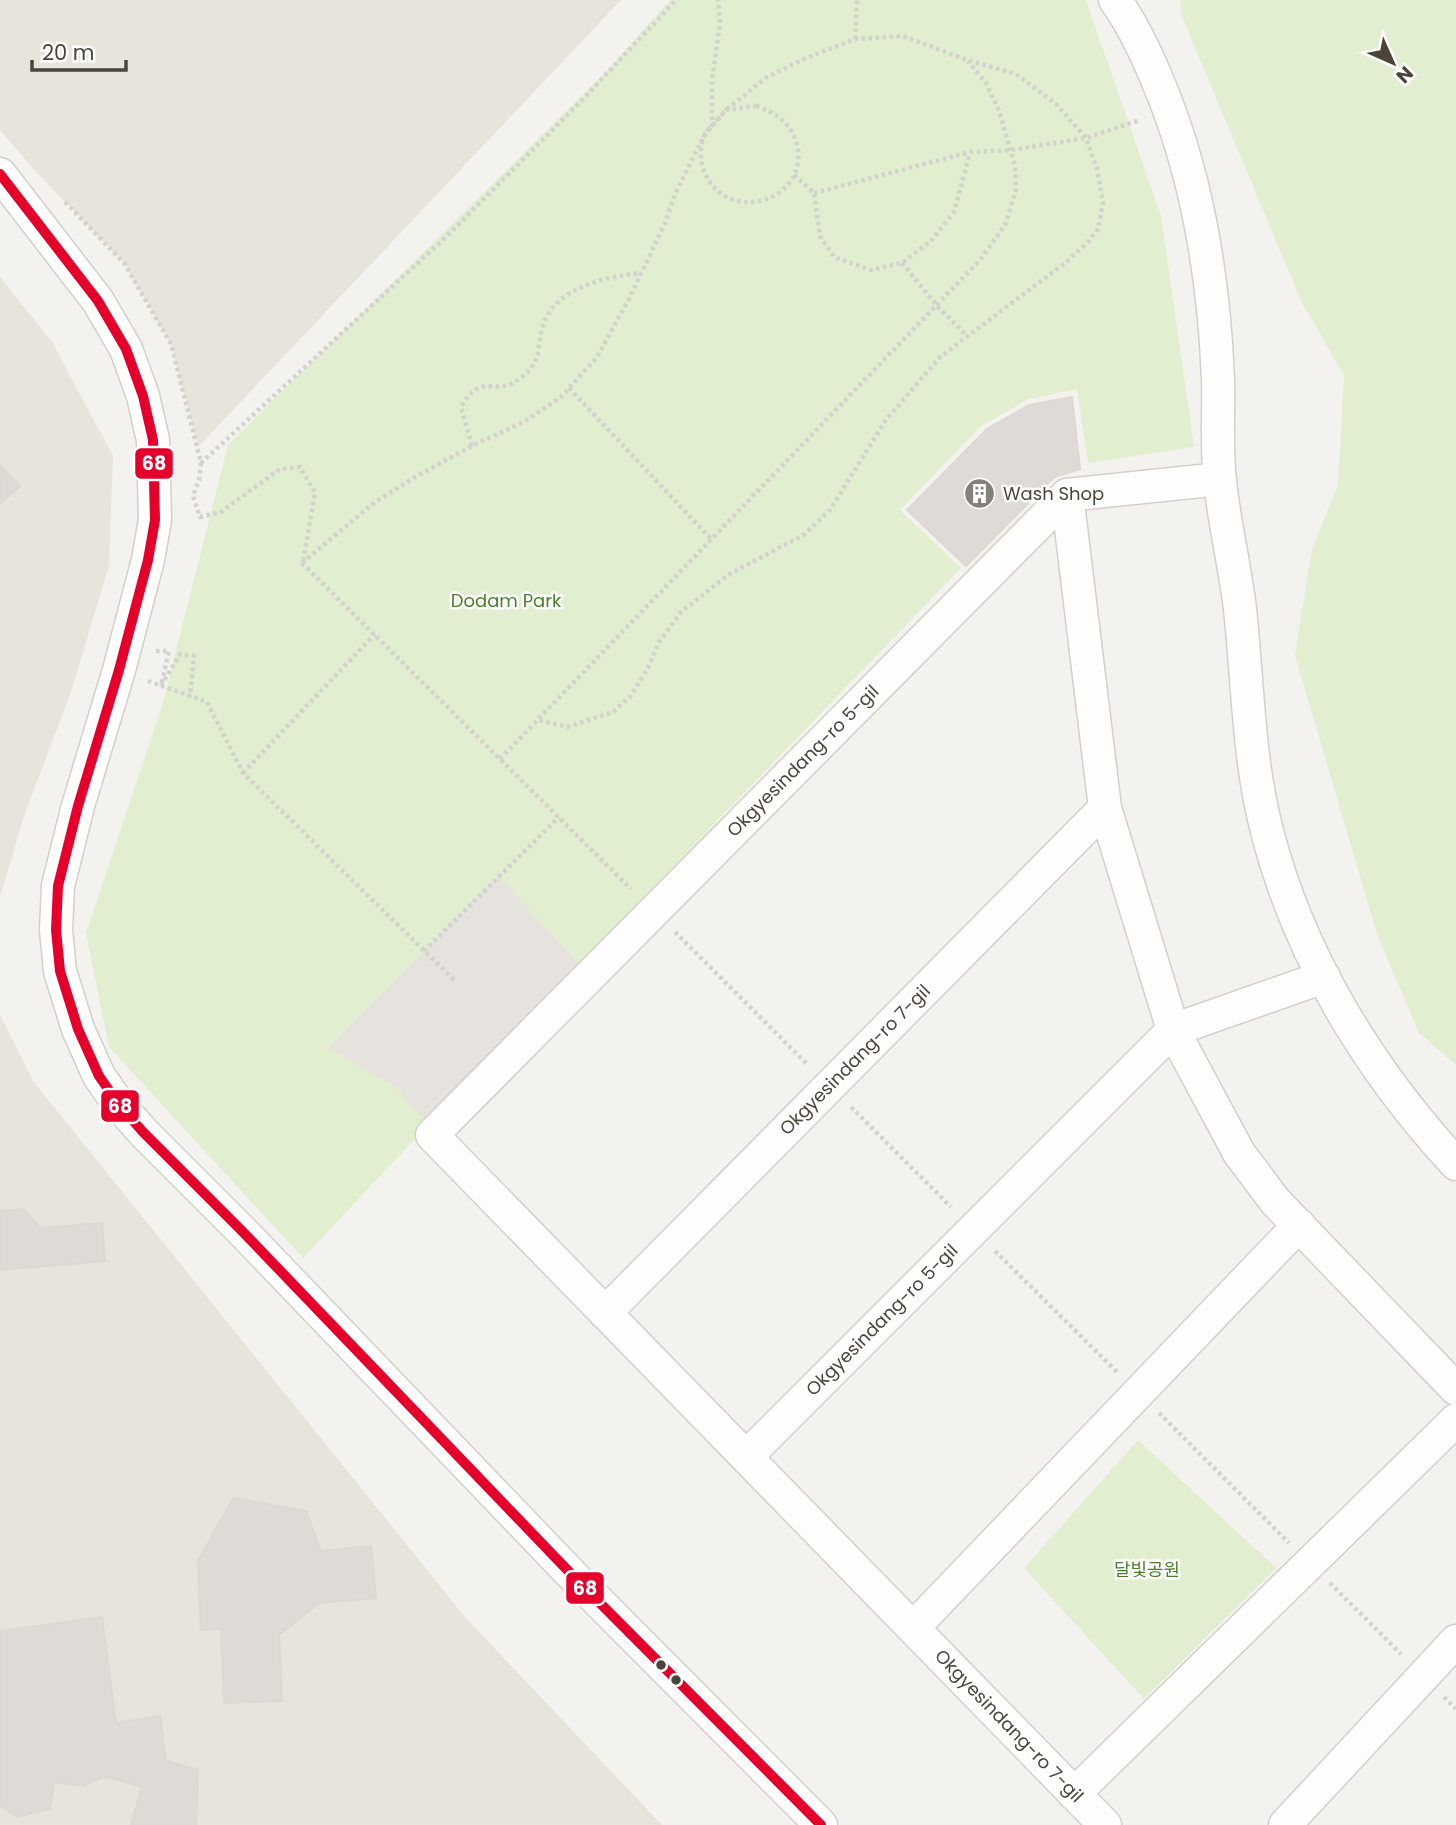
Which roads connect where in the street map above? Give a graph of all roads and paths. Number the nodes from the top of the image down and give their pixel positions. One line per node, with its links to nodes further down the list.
1 (676, 0): 24 (path)
2 (718, 0): 9 (path)
3 (857, 0): 5 (path)
4 (1115, 0): 8 (street)
5 (855, 40): 6 (path); 7 (path)
6 (967, 60): 11 (path); 12 (path)
7 (726, 110): 9 (path); 15 (path)
8 (1170, 111): 11 (path); 25 (street)
9 (712, 127): 10 (path)
10 (705, 134): 15 (path); 19 (path)
11 (1086, 138): 12 (path); 21 (path)
12 (1011, 150): 13 (path); 20 (path)
13 (970, 152): 17 (path); 18 (path)
14 (0, 174): 30 (street)
15 (794, 175): 17 (path)
16 (56, 193): 24 (path)
17 (814, 193): 18 (path)
18 (902, 263): 20 (path)
19 (641, 273): 22 (path); 23 (path)
20 (937, 306): 21 (path); 27 (path)
21 (967, 336): 33 (path)
22 (569, 388): 23 (path); 27 (path)
23 (472, 446): 28 (path)
24 (201, 463): 28 (path)
25 (1220, 479): 26 (street); 40 (street)
26 (1067, 495): 36 (street); 38 (street, Okgyesindang-ro 5-gil)
27 (712, 539): 33 (path)
28 (302, 562): 29 (path)
29 (375, 634): 34 (path); 35 (path)
30 (129, 674): 31 (path); 31 (path); 59 (street)
31 (161, 686): 32 (path); 32 (path)
32 (190, 697): 35 (path)
33 (538, 720): 34 (path)
34 (500, 759): 37 (path)
35 (243, 773): 39 (path)
36 (1105, 808): 42 (street); 43 (street, Okgyesindang-ro 7-gil)
37 (559, 817): 38 (path); 39 (path)
38 (654, 912): 43 (path); 44 (street, Okgyesindang-ro 5-gil)
39 (424, 951): 41 (path)
40 (1324, 977): 42 (street, Okgyesindang-ro 5-gil); 45 (street)
41 (456, 982)
42 (1174, 1030): 46 (street); 47 (street, Okgyesindang-ro 5-gil)
43 (830, 1086): 47 (path); 48 (street, Okgyesindang-ro 7-gil)
44 (432, 1135): 48 (street, Okgyesindang-ro 7-gil)
45 (1456, 1164)
46 (1299, 1225): 49 (street); 50 (street)
47 (974, 1230): 50 (path); 52 (street, Okgyesindang-ro 5-gil)
48 (605, 1313): 52 (street, Okgyesindang-ro 7-gil)
49 (1456, 1389)
50 (1138, 1393): 53 (path); 54 (street)
51 (1456, 1420): 53 (street)
52 (746, 1457): 54 (street, Okgyesindang-ro 7-gil)
53 (1310, 1563): 56 (path); 58 (street)
54 (913, 1628): 58 (street, Okgyesindang-ro 7-gil)
55 (1456, 1642): 56 (street)
56 (1423, 1675): 57 (path); 61 (street)
57 (1456, 1709)
58 (1074, 1794): 60 (street, Okgyesindang-ro 7-gil)
59 (821, 1825)
60 (1105, 1825)
61 (1285, 1825)

